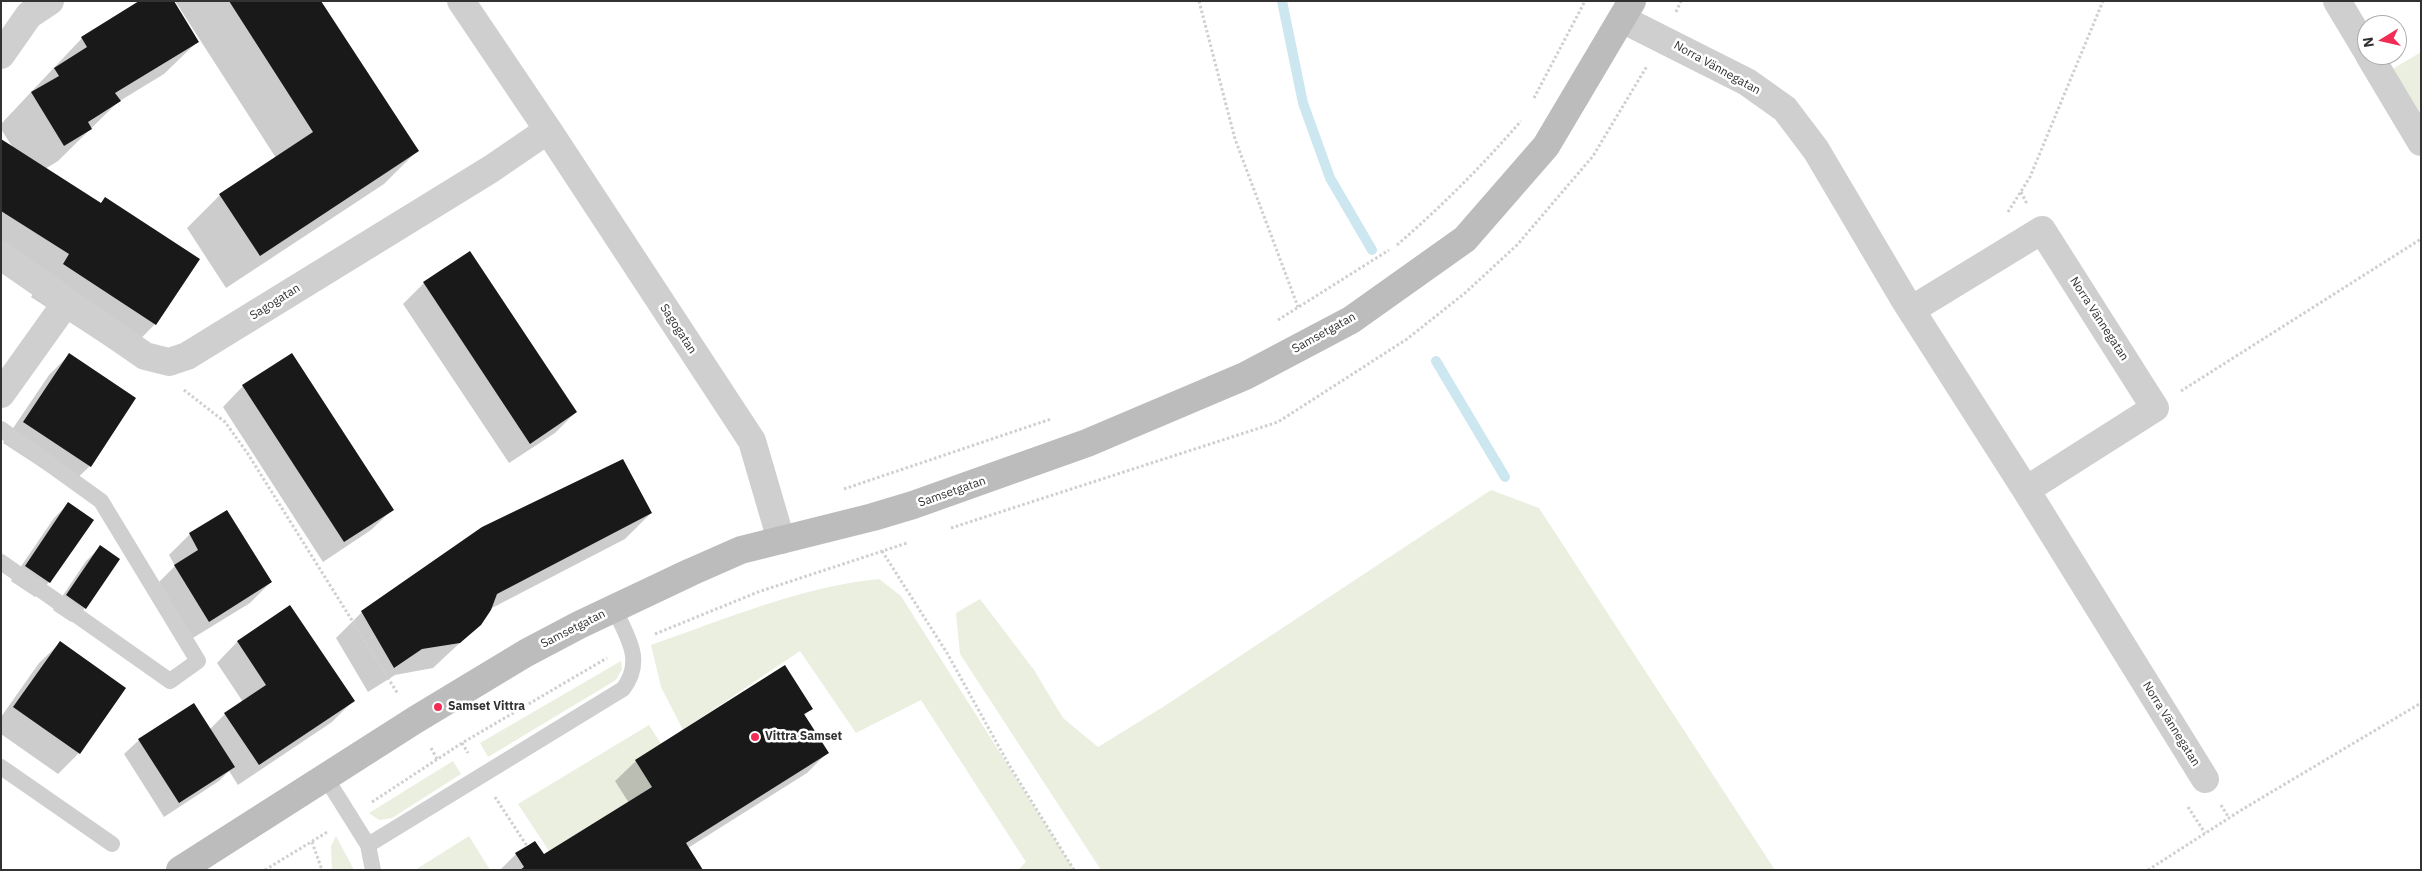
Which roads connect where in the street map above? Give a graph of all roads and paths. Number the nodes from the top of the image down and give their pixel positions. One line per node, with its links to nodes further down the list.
1 (50, 1): 9 (street)
2 (461, 1): 13 (street, Sagogatan)
3 (1199, 1): 19 (path)
4 (1585, 1): 11 (path)
5 (2103, 1): 15 (path)
6 (2337, 1): 8 (street)
7 (1627, 10): 20 (street, Norra Vännegatan); 29 (street, Samsetgatan)
8 (2357, 34)
9 (1, 56)
10 (2375, 65): 14 (street)
11 (1530, 107)
12 (1525, 116): 19 (path)
13 (548, 130): 22 (street, Sagogatan); 30 (street, Sagogatan)
14 (2421, 142)
15 (2006, 216)
16 (2421, 239): 24 (path)
17 (1, 256): 18 (street)
18 (66, 303): 22 (street); 23 (street)
19 (1298, 307): 21 (path)
20 (1911, 310): 24 (street, Norra Vännegatan); 27 (street, Norra Vännegatan)
21 (1273, 322)
22 (169, 362): 34 (path)
23 (1, 394)
24 (2156, 408): 27 (street)
25 (1060, 416): 28 (path)
26 (1, 430): 31 (lane)
27 (2026, 490): 38 (street, Norra Vännegatan)
28 (838, 491)
29 (873, 518): 30 (street, Samsetgatan); 45 (path)
30 (782, 540): 32 (street, Samsetgatan)
31 (1, 562)
32 (614, 608): 34 (street, Samsetgatan); 41 (lane)
33 (2421, 703): 46 (path)
34 (415, 720): 35 (path); 37 (street, Samsetgatan)
35 (437, 759)
36 (1, 768): 40 (lane)
37 (326, 778): 41 (lane); 42 (street, Samsetgatan)
38 (2205, 779)
39 (312, 842): 43 (path)
40 (112, 844)
41 (368, 845): 44 (lane)
42 (180, 870)
43 (322, 870)
44 (373, 870)
45 (1074, 870)
46 (2148, 870)

